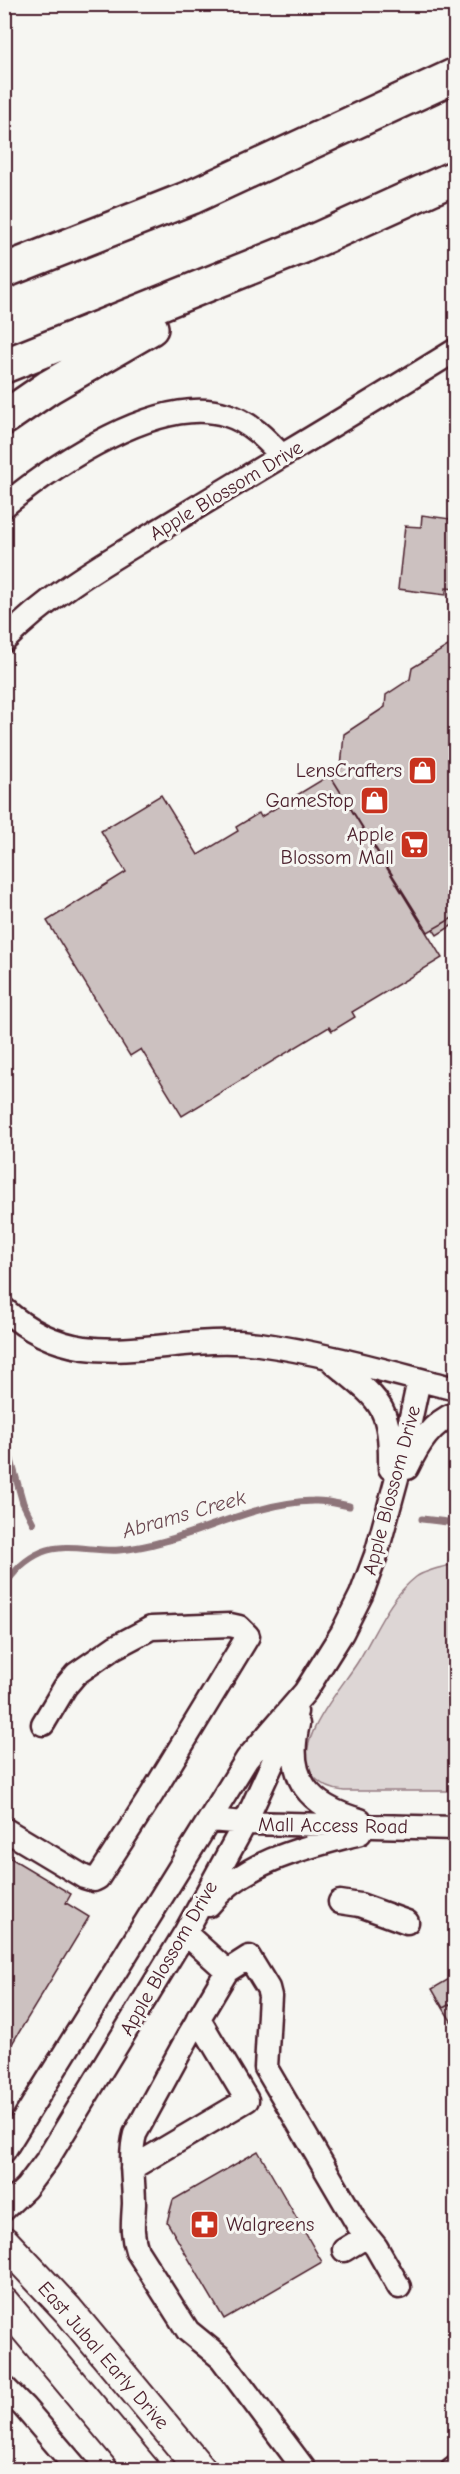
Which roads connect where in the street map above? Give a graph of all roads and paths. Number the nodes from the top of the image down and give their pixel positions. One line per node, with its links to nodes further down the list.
1 (456, 75): 4 (highway)
2 (456, 177): 3 (highway)
3 (301, 247): 6 (highway); 7 (highway)
4 (4, 271)
5 (456, 350): 8 (street, Apple Blossom Drive)
6 (4, 366)
7 (4, 418)
8 (282, 456): 9 (street); 10 (street, Apple Blossom Drive)
9 (4, 506)
10 (4, 641)
11 (4, 1309): 12 (street, Apple Blossom Drive)
12 (329, 1359): 13 (street, Apple Blossom Drive); 16 (street)
13 (419, 1380): 14 (street, Apple Blossom Drive); 16 (street, Apple Blossom Drive)
14 (456, 1389)
15 (456, 1413): 16 (street)
16 (390, 1505): 17 (street, Apple Blossom Drive)
17 (305, 1692): 19 (street, Apple Blossom Drive); 20 (street, Apple Blossom Drive); 21 (street)
18 (43, 1724): 23 (street)
19 (210, 1820): 20 (street, Mall Access Road); 29 (street, Apple Blossom Drive)
20 (245, 1823): 21 (street, Mall Access Road); 26 (street, Apple Blossom Drive)
21 (385, 1827): 22 (street, Mall Access Road); 26 (street)
22 (456, 1828)
23 (4, 1829)
24 (340, 1902): 25 (street)
25 (406, 1922)
26 (185, 1933): 27 (street); 31 (street, Apple Blossom Drive)
27 (227, 1971): 28 (street); 32 (street)
28 (198, 2018): 30 (street); 30 (street)
29 (4, 2151)
30 (132, 2168): 41 (street)
31 (4, 2209)
32 (367, 2236): 34 (street); 35 (street)
33 (4, 2242): 40 (main road, East Jubal Early Drive)
34 (344, 2250)
35 (399, 2287)
36 (4, 2303): 39 (main road, East Jubal Early Drive)
37 (4, 2387): 38 (street)
38 (78, 2469)
39 (144, 2469)
40 (201, 2469)
41 (305, 2469)

